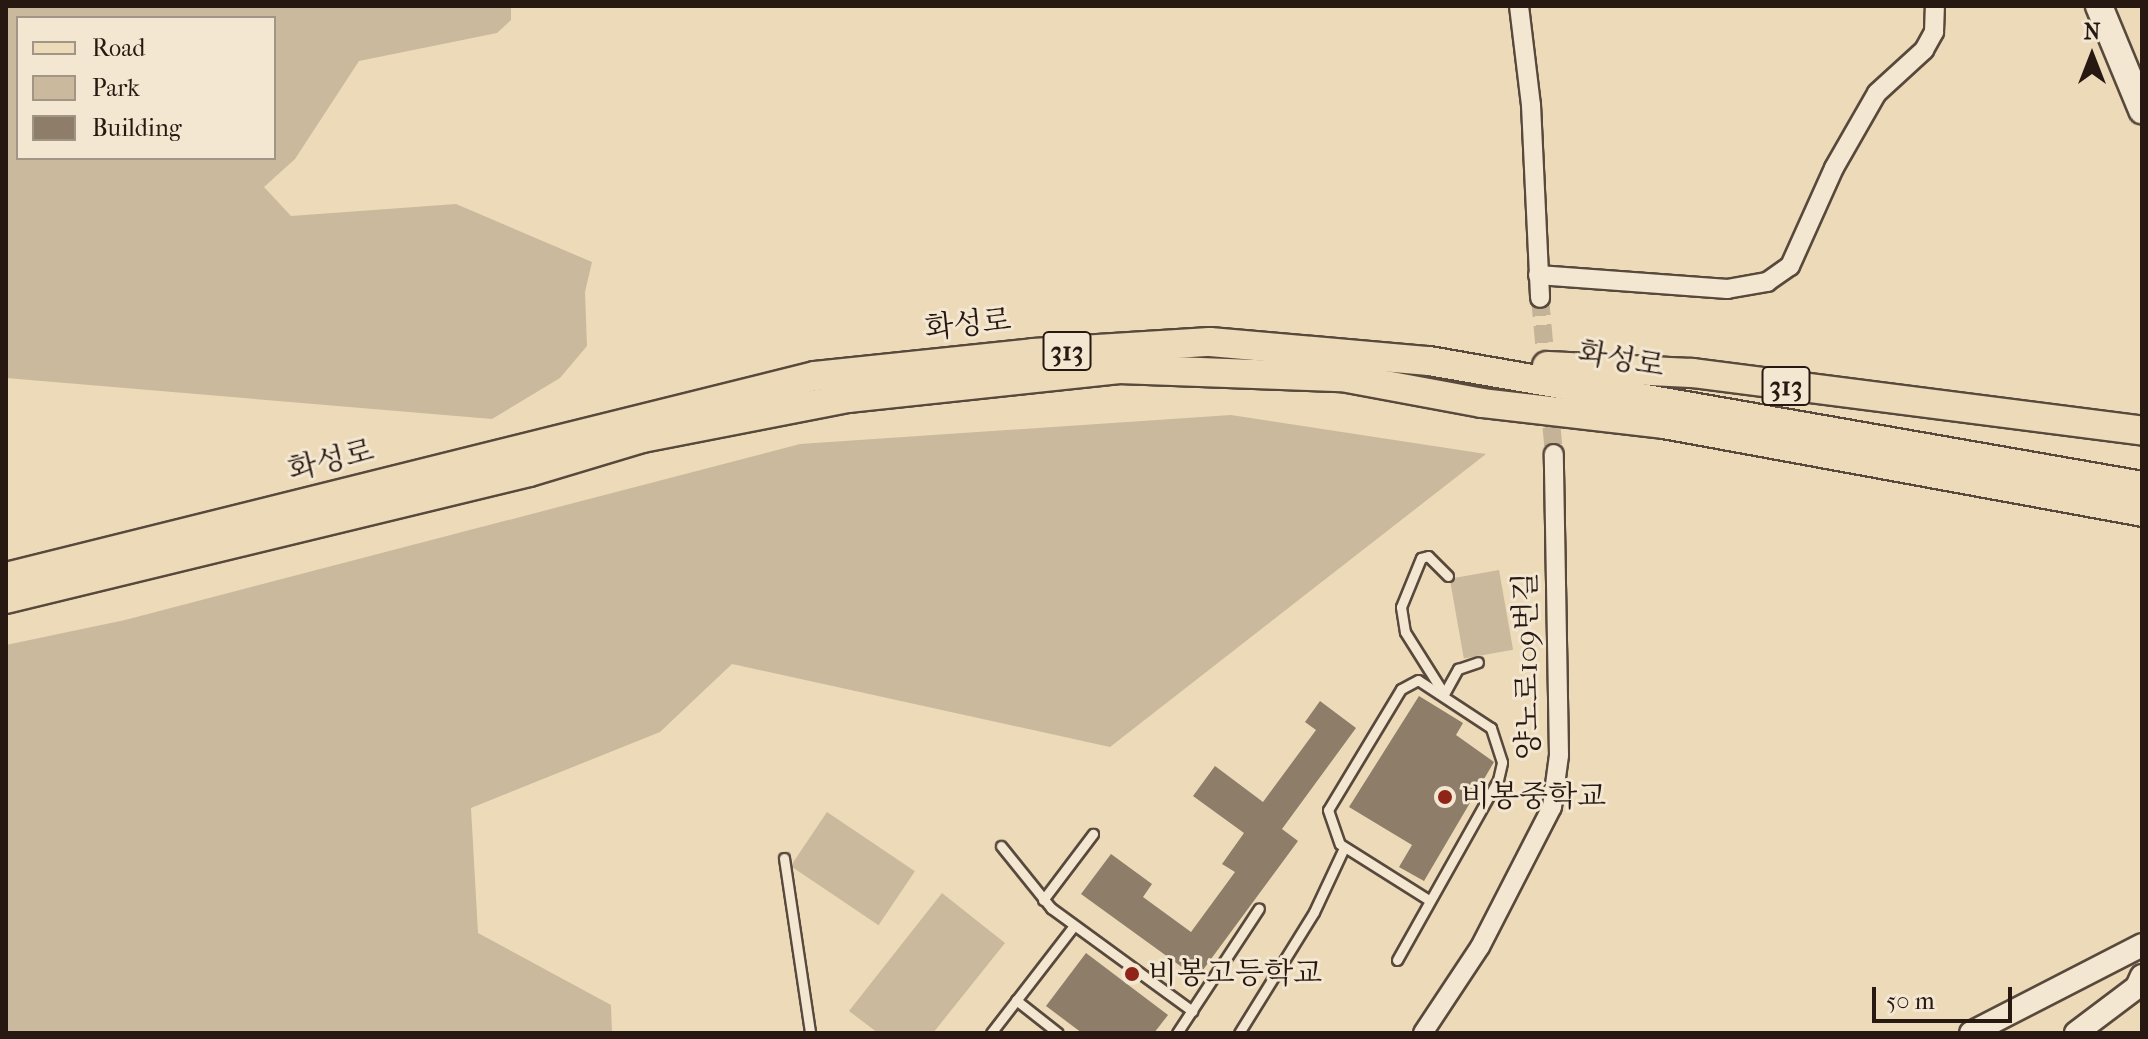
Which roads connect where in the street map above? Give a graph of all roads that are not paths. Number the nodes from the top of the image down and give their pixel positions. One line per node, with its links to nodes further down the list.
1 (1519, 6): 5 (street)
2 (1935, 6): 5 (street)
3 (2099, 6): 4 (main road)
4 (2142, 110)
5 (1538, 275): 6 (street)
6 (1540, 298)
7 (1429, 361): 8 (main road, 313); 10 (main road, 화성로 / 313); 13 (main road, 화성로 / 313)
8 (2142, 431)
9 (1554, 454): 35 (street, 양노로109번길)
10 (2142, 486)
11 (2142, 512): 14 (main road, 화성로 / 313)
12 (1448, 576): 16 (lane)
13 (6, 577)
14 (6, 599)
15 (1478, 662): 16 (lane)
16 (1444, 694): 19 (lane); 22 (lane)
17 (1093, 834): 21 (lane)
18 (1001, 846): 21 (lane)
19 (1344, 848): 22 (lane); 34 (lane)
20 (784, 858): 30 (lane)
21 (1043, 900): 24 (lane)
22 (1429, 900): 26 (lane)
23 (1259, 908): 29 (lane)
24 (1073, 927): 28 (lane); 29 (lane)
25 (2142, 945): 36 (street)
26 (1397, 960)
27 (2142, 976): 37 (street)
28 (1016, 1000): 31 (lane); 32 (lane)
29 (1192, 1011): 33 (lane)
30 (810, 1033)
31 (991, 1033)
32 (1058, 1033)
33 (1177, 1033)
34 (1239, 1033)
35 (1423, 1033)
36 (1971, 1033)
37 (2076, 1033)

